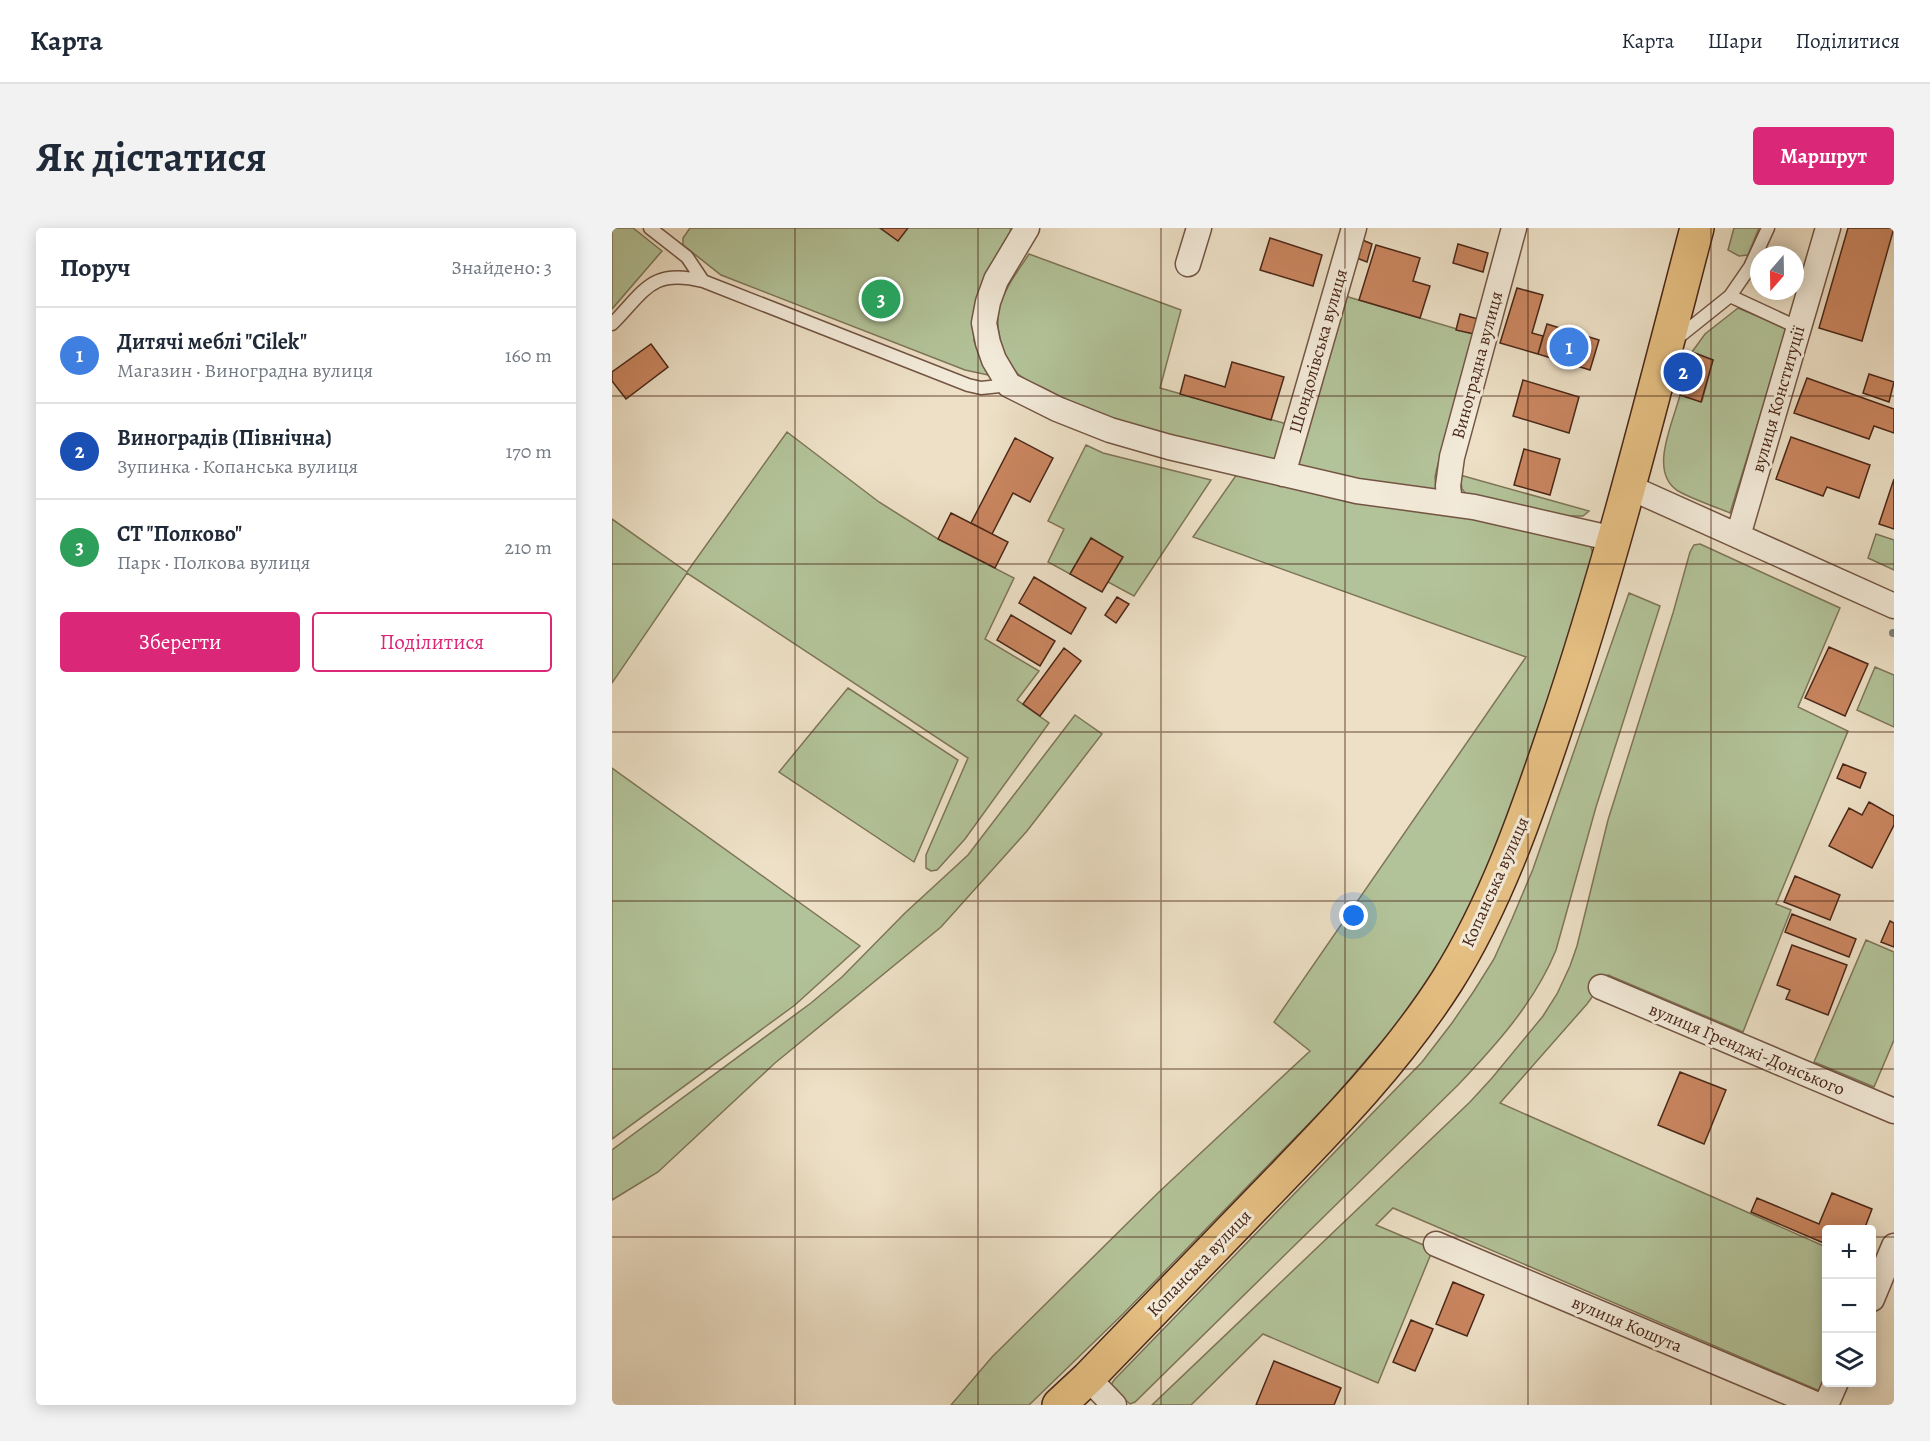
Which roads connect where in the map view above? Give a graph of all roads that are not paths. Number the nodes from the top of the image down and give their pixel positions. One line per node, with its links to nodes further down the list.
1 (650, 228): 10 (lane)
2 (1028, 228): 15 (street)
3 (1199, 228): 9 (street)
4 (1354, 228): 16 (street, Шондолівська вулиця)
5 (1514, 228): 18 (street, Виноградна вулиця)
6 (1697, 228): 14 (highway, Копанська вулиця)
7 (1768, 228): 11 (lane)
8 (1828, 228): 13 (street, вулиця Конституції)
9 (1188, 264)
10 (703, 281): 12 (lane); 15 (lane)
11 (1730, 296): 13 (lane); 14 (lane)
12 (612, 324)
13 (1799, 328): 19 (street, вулиця Конституції)
14 (1666, 347): 17 (highway, Копанська вулиця)
15 (1010, 385): 16 (street)
16 (1283, 474): 18 (street)
17 (1629, 488): 19 (street); 20 (highway, Копанська вулиця)
18 (1450, 503): 20 (street)
19 (1738, 536): 21 (street)
20 (1614, 539): 27 (highway, Копанська вулиця)
21 (1894, 606)
22 (1601, 987): 23 (street, вулиця Гренджі-Донського)
23 (1894, 1112)
24 (1436, 1244): 31 (street, вулиця Кошута)
25 (1894, 1246): 26 (street)
26 (1876, 1289)
27 (1088, 1378): 29 (highway, Копанська вулиця); 30 (street)
28 (1834, 1387): 32 (street)
29 (1059, 1405)
30 (1114, 1405)
31 (1818, 1405)
32 (1826, 1405)

